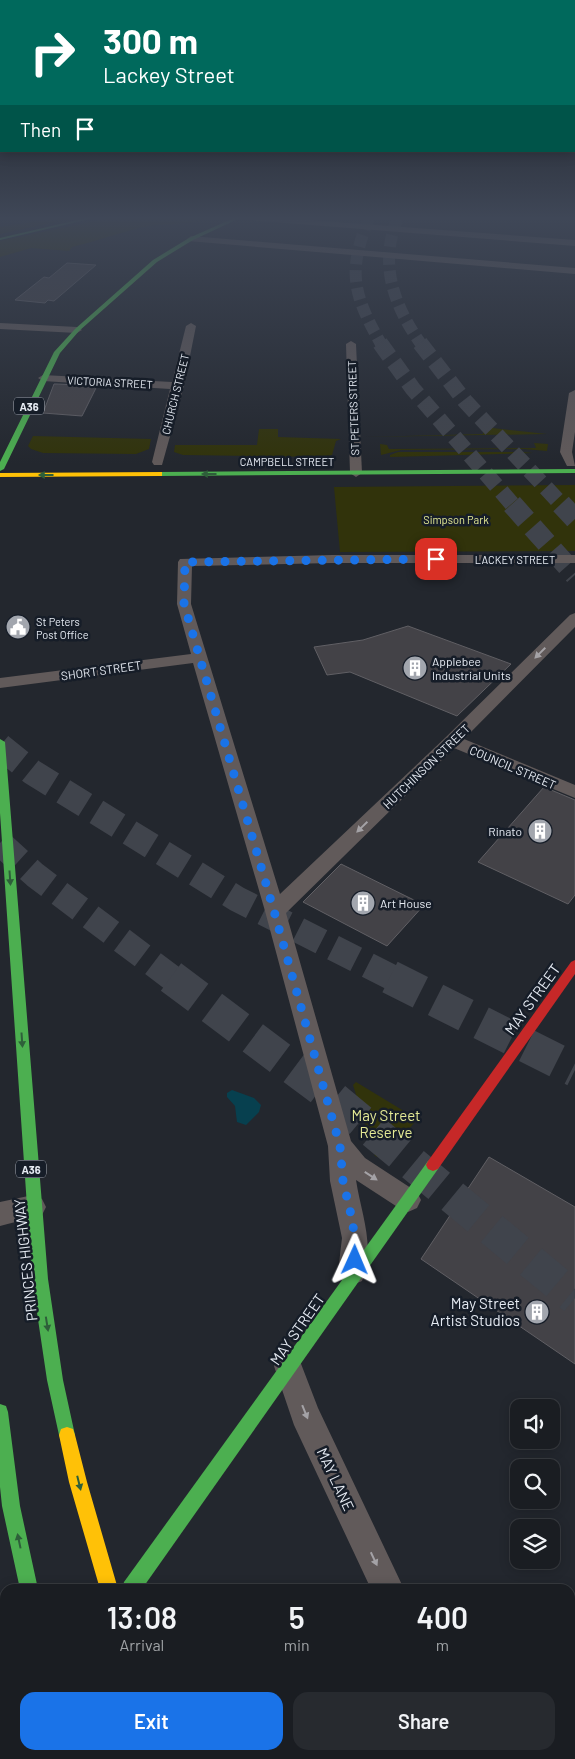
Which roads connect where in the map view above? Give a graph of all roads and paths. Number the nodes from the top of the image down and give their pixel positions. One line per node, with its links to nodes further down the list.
1 (110, 300): 6 (main road, A36)
2 (75, 316): 5 (main road)
3 (0, 326): 5 (street)
4 (191, 326): 10 (street, CHURCH STREET)
5 (61, 329): 6 (street); 7 (main road)
6 (77, 330): 9 (main road, A36)
7 (48, 341)
8 (351, 344): 16 (street, ST PETERS STREET)
9 (42, 378): 10 (street, VICTORIA STREET); 14 (main road, A36)
10 (178, 386): 13 (street, CHURCH STREET)
11 (575, 393): 15 (street)
12 (20, 461): 14 (main road)
13 (153, 462): 16 (main road, CAMPBELL STREET)
14 (2, 465)
15 (574, 466): 16 (main road, CAMPBELL STREET)
16 (356, 468): 17 (main road, CAMPBELL STREET, one-way to 17)
17 (0, 475)
18 (575, 558): 20 (street, LACKEY STREET)
19 (575, 618): 22 (street, HUTCHINSON STREET, one-way to 22)
20 (201, 657): 21 (street, SHORT STREET); 25 (street)
21 (0, 684)
22 (452, 741): 24 (street, COUNCIL STREET); 25 (street, HUTCHINSON STREET, one-way to 25)
23 (0, 742): 29 (main road, PRINCES HIGHWAY / A36, one-way to 29)
24 (575, 792)
25 (274, 911): 27 (street)
26 (575, 965): 28 (main road, MAY STREET)
27 (340, 1146): 28 (street, one-way to 28); 31 (street)
28 (408, 1200): 31 (main road, MAY STREET)
29 (33, 1207): 30 (street); 35 (main road, PRINCES HIGHWAY / A36, one-way to 35)
30 (0, 1214)
31 (350, 1280): 32 (main road, MAY STREET)
32 (288, 1366): 36 (main road, MAY STREET); 37 (street, MAY LANE, one-way to 37)
33 (0, 1412): 34 (main road, one-way to 33)
34 (28, 1584)
35 (108, 1584)
36 (135, 1584)
37 (386, 1584)

